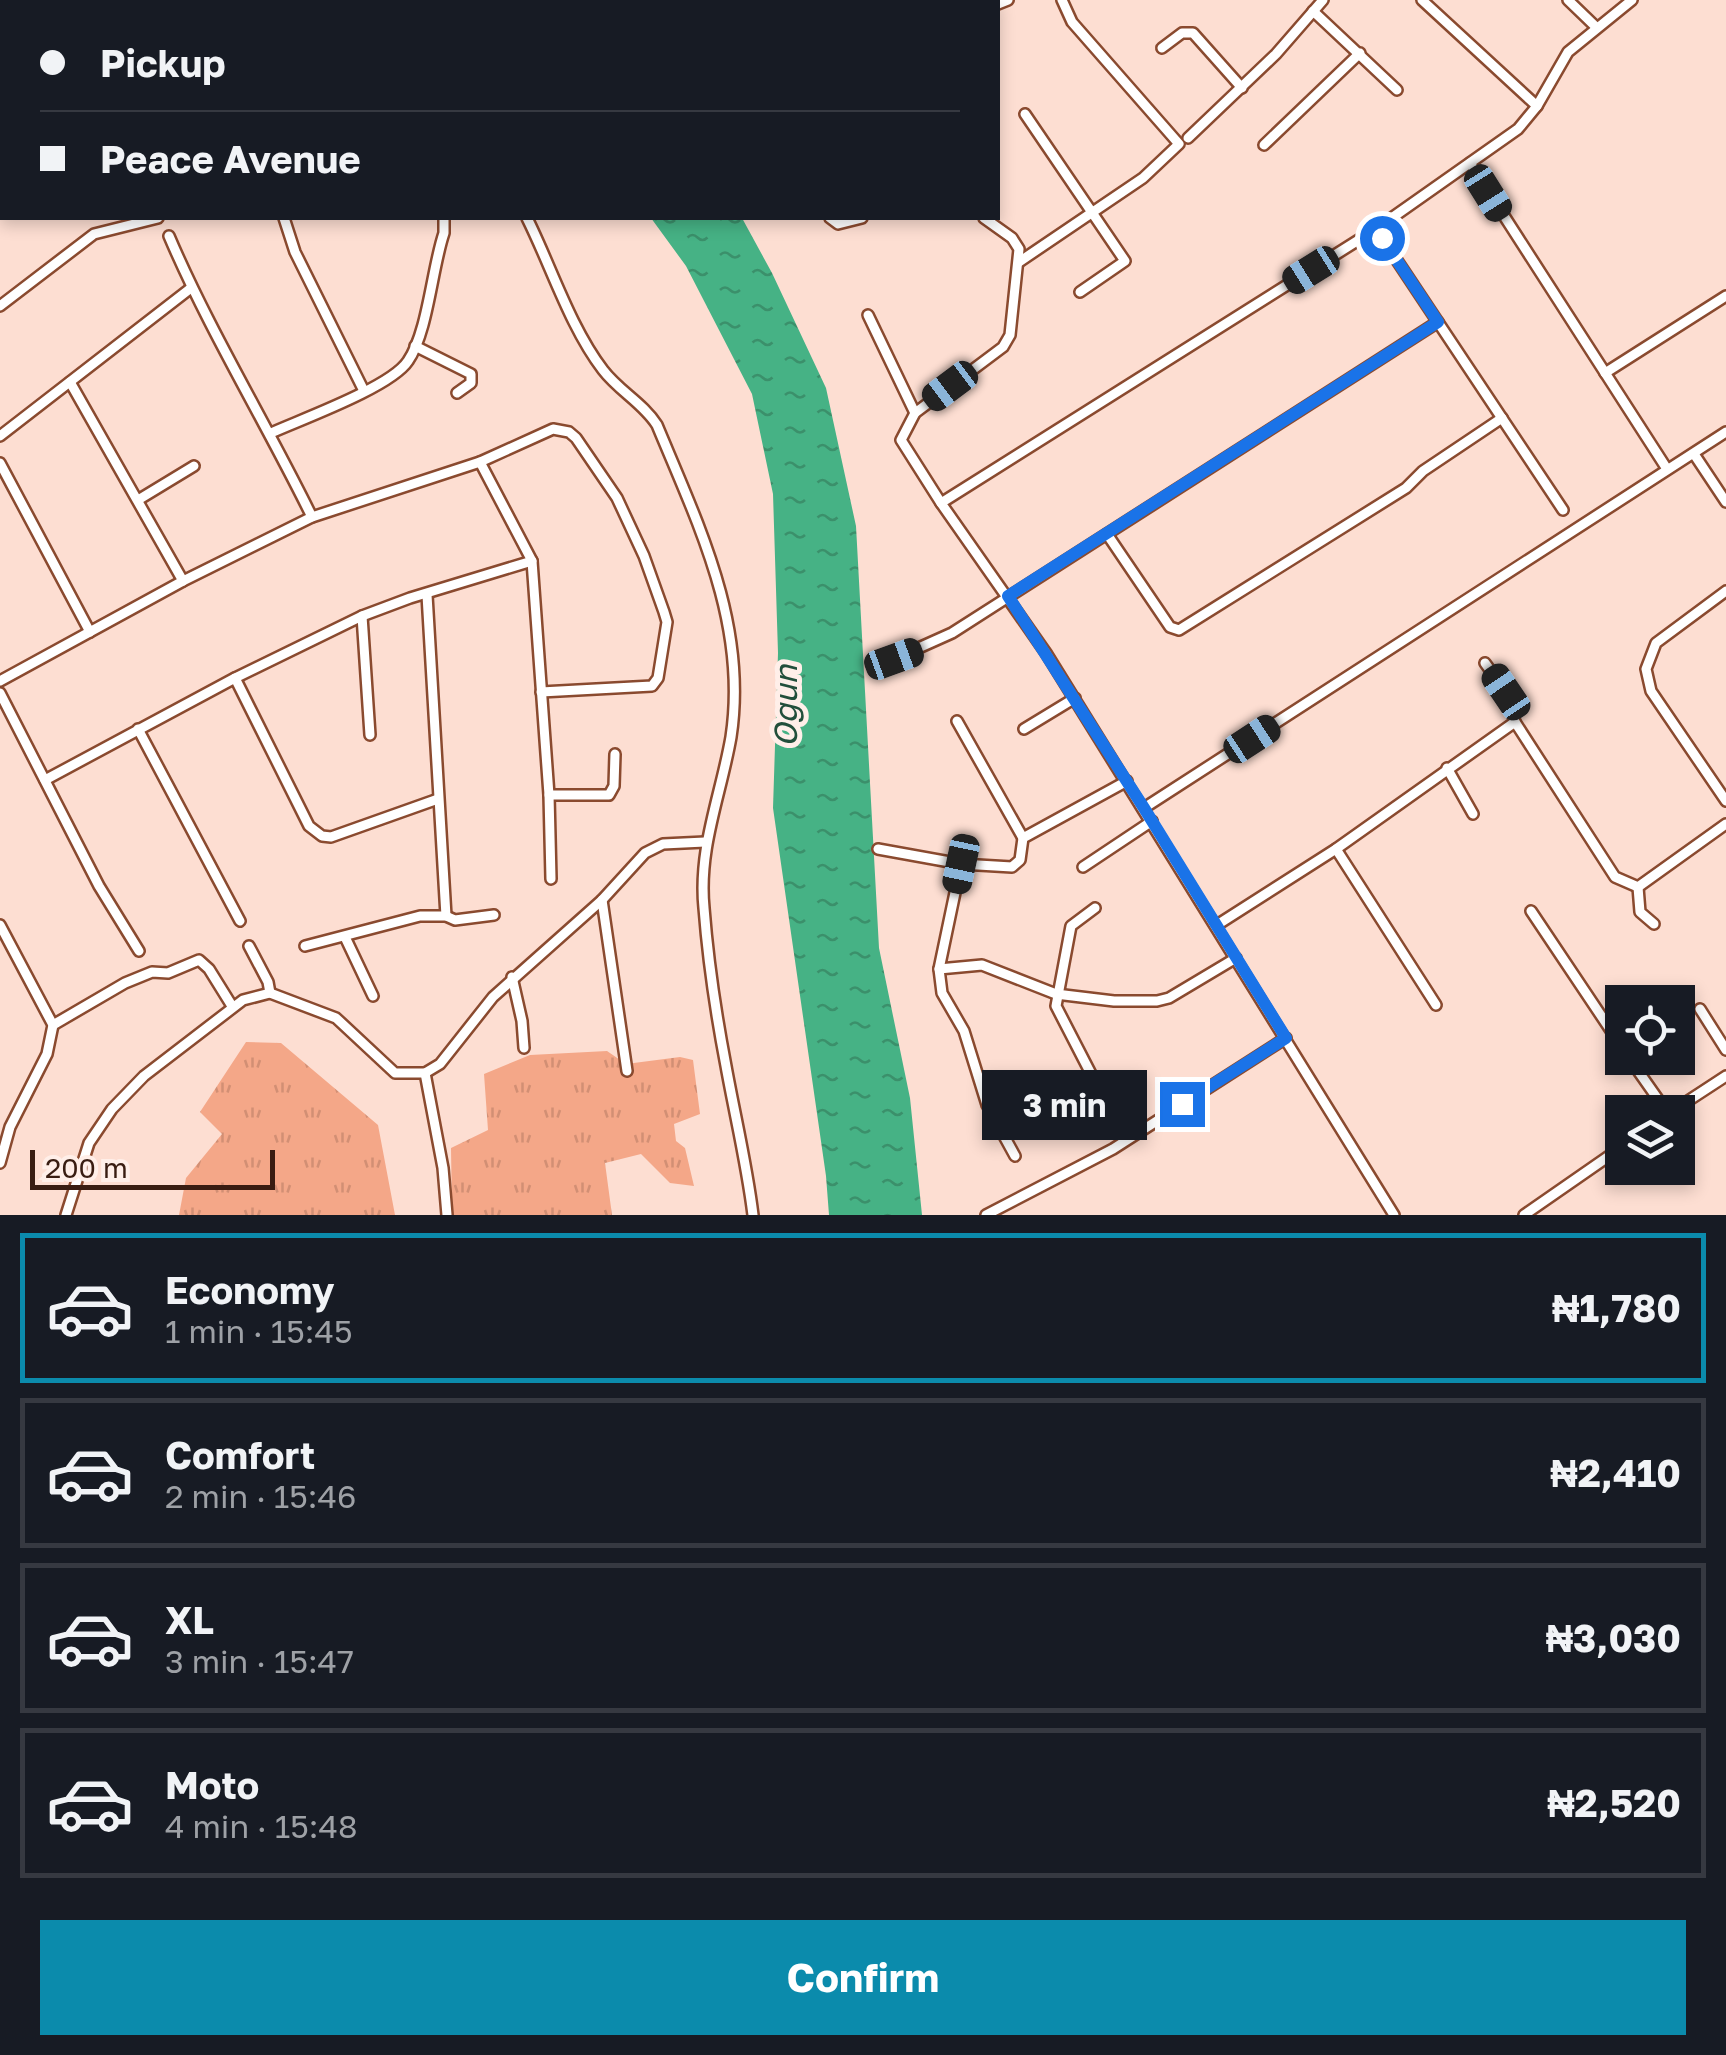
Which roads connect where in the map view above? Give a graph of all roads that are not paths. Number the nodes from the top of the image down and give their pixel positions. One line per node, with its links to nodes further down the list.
1 (1062, 0): 17 (street)
2 (1323, 0): 6 (street)
3 (1422, 0): 12 (street)
4 (1568, 0): 7 (street)
5 (1632, 0): 7 (street)
6 (1313, 11): 9 (street); 10 (street)
7 (1596, 27): 12 (street)
8 (1162, 48): 10 (street)
9 (1360, 53): 11 (street); 15 (street)
10 (1242, 88): 14 (street)
11 (1397, 90)
12 (1536, 106): 16 (street)
13 (1025, 114): 17 (street)
14 (1188, 138)
15 (1264, 145)
16 (1470, 163): 23 (street); 33 (street)
17 (1092, 213): 25 (street); 27 (street)
18 (150, 220): 29 (street)
19 (285, 220): 35 (street)
20 (444, 220): 32 (street)
21 (528, 220): 84 (street)
22 (987, 220): 25 (street)
23 (1376, 229): 31 (street); 48 (street)
24 (169, 236): 26 (street)
25 (1019, 262): 37 (street)
26 (192, 288): 34 (street); 40 (street)
27 (1080, 292)
28 (1726, 296): 33 (street)
29 (0, 306)
30 (868, 315): 37 (street)
31 (1438, 322): 38 (street); 52 (street)
32 (415, 346): 35 (street); 36 (street)
33 (1605, 373): 46 (street)
34 (70, 382): 41 (street); 47 (street)
35 (364, 392): 40 (street)
36 (457, 393)
37 (915, 413): 48 (street)
38 (1502, 418): 50 (street); 52 (street)
39 (1726, 432): 42 (street)
40 (271, 433): 51 (street)
41 (0, 436)
42 (1694, 454): 46 (street); 49 (street)
43 (0, 462): 59 (street)
44 (480, 462): 51 (street); 53 (street); 65 (street)
45 (194, 466): 47 (street)
46 (1668, 469): 79 (street)
47 (138, 500): 54 (street)
48 (941, 502): 57 (street)
49 (1726, 502)
50 (1563, 510)
51 (312, 517): 54 (street)
52 (1107, 534): 57 (street)
53 (532, 561): 56 (street); 65 (street)
54 (183, 581): 59 (street)
55 (1726, 591): 78 (street)
56 (427, 595): 58 (street); 77 (street)
57 (1008, 596): 60 (street); 66 (street)
58 (362, 616): 62 (street); 71 (street)
59 (90, 632): 63 (street)
60 (894, 659)
61 (1486, 663): 68 (street)
62 (235, 678): 69 (street); 77 (street)
63 (0, 682)
64 (0, 692): 74 (street)
65 (541, 692): 76 (street)
66 (1075, 698): 70 (street); 75 (street)
67 (957, 721): 83 (street)
68 (1514, 722): 73 (street); 90 (street)
69 (138, 729): 74 (street); 96 (street)
70 (1024, 729)
71 (370, 736)
72 (616, 754): 76 (street)
73 (1447, 768): 80 (street); 85 (street)
74 (45, 780): 103 (street)
75 (1128, 781): 79 (street); 83 (street)
76 (549, 795): 89 (street)
77 (438, 800): 95 (street)
78 (1726, 801)
79 (1144, 808): 81 (street)
80 (1474, 814)
81 (1152, 821): 88 (street); 98 (street)
82 (1726, 824): 90 (street)
83 (1023, 838): 87 (street)
84 (705, 842): 91 (street); 129 (street)
85 (1336, 848): 98 (street); 110 (street)
86 (878, 850): 87 (street)
87 (961, 864): 105 (street)
88 (1083, 867)
89 (551, 880)
90 (1638, 887): 97 (street)
91 (602, 900): 106 (street); 118 (street)
92 (1095, 908): 108 (street)
93 (1531, 911): 113 (street)
94 (494, 915): 95 (street)
95 (446, 916): 100 (street)
96 (240, 921)
97 (1654, 924)
98 (1217, 925): 104 (street)
99 (1, 930): 114 (street)
100 (345, 937): 102 (street); 109 (street)
101 (249, 946): 107 (street)
102 (305, 946)
103 (139, 951)
104 (1236, 958): 108 (street); 115 (street)
105 (939, 969): 108 (street); 124 (street)
106 (512, 978): 116 (street); 119 (street)
107 (270, 994): 111 (street); 119 (street)
108 (1056, 994): 123 (street)
109 (373, 996)
110 (1436, 1005)
111 (232, 1006): 114 (street); 127 (street)
112 (1700, 1009): 117 (street)
113 (1605, 1022)
114 (53, 1025): 122 (street)
115 (1286, 1038): 130 (street); 131 (street)
116 (524, 1048)
117 (1726, 1050)
118 (627, 1071)
119 (424, 1073): 128 (street)
120 (1726, 1076): 121 (street)
121 (1695, 1096)
122 (5, 1126): 126 (street)
123 (1120, 1132)
124 (1015, 1156)
125 (1605, 1159): 132 (street)
126 (0, 1163)
127 (66, 1215)
128 (447, 1215)
129 (753, 1215)
130 (986, 1215)
131 (1394, 1215)
132 (1524, 1215)

